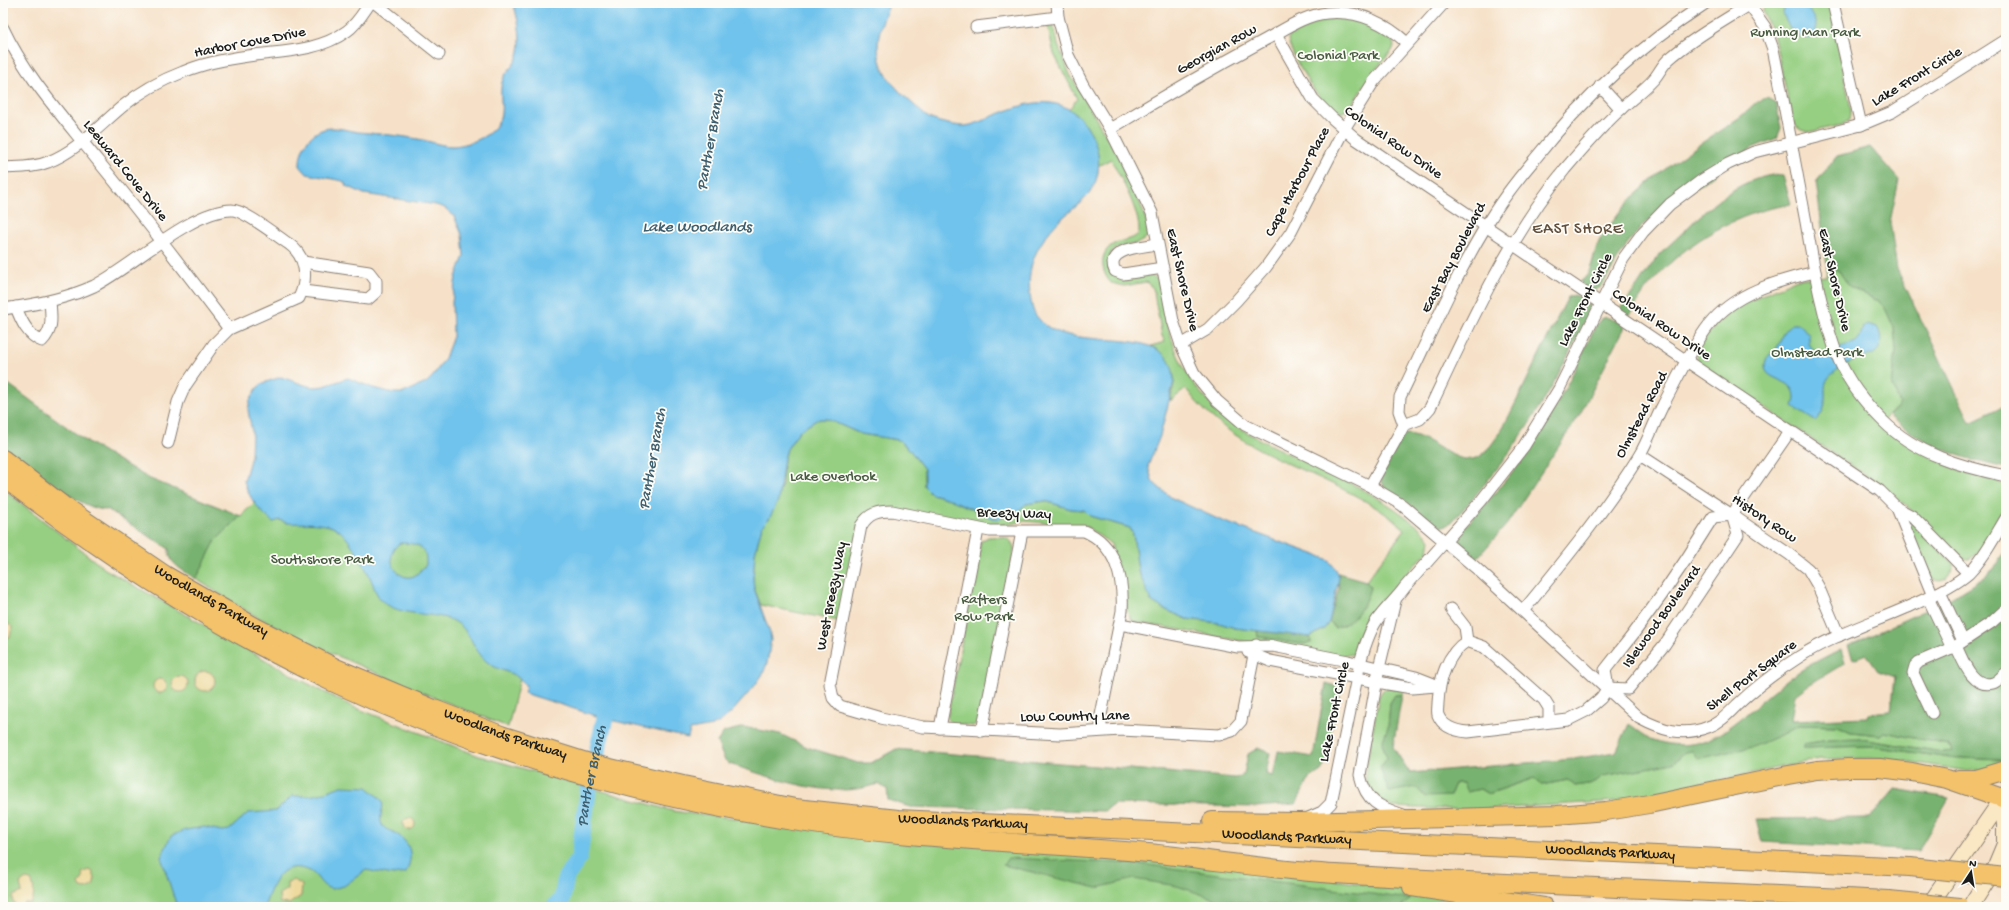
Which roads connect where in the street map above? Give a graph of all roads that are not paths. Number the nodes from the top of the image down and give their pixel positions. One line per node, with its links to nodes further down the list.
1 (370, 3): 20 (street, Harbor Cove Drive)
2 (375, 3): 14 (street)
3 (1057, 3): 8 (street, East Shore Drive)
4 (1444, 3): 13 (street, Cape Harbour Place)
5 (1706, 3): 15 (street, East Bay Boulevard)
6 (1834, 3): 17 (street)
7 (1750, 4): 16 (street); 21 (street, East Shore Drive)
8 (1058, 17): 9 (street); 18 (street, East Shore Drive)
9 (976, 27)
10 (3, 28): 20 (street, Leeward Cove Drive)
11 (1276, 34): 13 (street, Georgian Row); 18 (street, Georgian Row); 19 (street, Colonial Row Drive)
12 (2006, 40): 17 (street, Lake Front Circle)
13 (1407, 43): 19 (street, Cape Harbour Place)
14 (439, 54)
15 (1600, 86): 16 (street); 23 (street, East Bay Boulevard)
16 (1621, 108): 25 (street)
17 (1861, 125): 21 (street, Lake Front Circle)
18 (1110, 129): 26 (street, East Shore Drive)
19 (1344, 129): 23 (street, Colonial Row Drive); 36 (street, Cape Harbour Place)
20 (83, 141): 22 (street, Harbor Cove Drive); 24 (street, Leeward Cove Drive)
21 (1791, 143): 29 (street, East Shore Drive); 32 (street, Lake Front Circle)
22 (3, 168)
23 (1486, 226): 25 (street, Colonial Row Drive); 38 (street, East Bay Boulevard)
24 (162, 241): 27 (street); 31 (street); 35 (street, Leeward Cove Drive)
25 (1513, 243): 32 (street, Colonial Row Drive); 38 (street)
26 (1157, 244): 28 (street, East Shore Drive); 28 (street)
27 (303, 262): 30 (street); 30 (street)
28 (1163, 268): 36 (street, East Shore Drive)
29 (1815, 272): 37 (street, Olmstead Road); 43 (street, East Shore Drive)
30 (303, 291): 35 (street)
31 (50, 301): 33 (street); 33 (street)
32 (1601, 304): 37 (street, Colonial Row Drive); 52 (street, Lake Front Circle)
33 (16, 307): 34 (street)
34 (3, 309)
35 (229, 329): 40 (street)
36 (1181, 345): 45 (street, East Shore Drive)
37 (1687, 361): 39 (street, Colonial Row Drive); 41 (street, Olmstead Road)
38 (1404, 425): 45 (street)
39 (1790, 431): 46 (street, Colonial Row Drive); 48 (street)
40 (168, 443)
41 (1640, 455): 48 (street, History Row); 58 (street, Olmstead Road)
42 (3, 459): 77 (main road, Woodlands Parkway)
43 (2006, 476)
44 (3, 477): 77 (main road, Woodlands Parkway)
45 (1370, 486): 52 (street, East Shore Drive)
46 (1897, 508): 53 (street, Colonial Row Drive); 54 (street, Colonial Row Drive)
47 (881, 511): 50 (street, Breezy Way); 71 (street, West Breezy Way)
48 (1732, 515): 60 (street, History Row); 70 (street, Islewood Boulevard); 70 (street, Islewood Boulevard)
49 (2006, 518): 53 (street, Shell Port Square)
50 (978, 530): 51 (street, Breezy Way); 74 (street)
51 (1022, 532): 59 (street, Breezy Way); 75 (street)
52 (1444, 542): 55 (street, Lake Front Circle); 58 (street, Shell Port Square)
53 (1968, 573): 54 (street, Shell Port Square)
54 (1933, 596): 60 (street, Shell Port Square); 62 (street, Colonial Row Drive)
55 (1395, 601): 64 (street, Lake Front Circle); 65 (street, Lake Front Circle)
56 (1451, 609): 61 (street)
57 (2006, 609): 62 (street)
58 (1523, 611): 70 (street, Shell Port Square)
59 (1120, 624): 63 (street); 76 (street)
60 (1839, 636): 70 (street, Shell Port Square)
61 (1467, 641): 69 (street); 73 (street)
62 (1957, 645): 66 (street, Colonial Row Drive); 72 (street)
63 (1255, 650): 64 (street); 67 (street); 76 (street, Low Country Lane)
64 (1360, 663): 65 (street); 67 (street, Lake Front Circle)
65 (1379, 668): 68 (street, Lake Front Circle); 69 (street)
66 (2006, 673)
67 (1356, 678): 68 (street); 84 (street, Lake Front Circle)
68 (1377, 682): 69 (street); 82 (street, Lake Front Circle)
69 (1439, 686): 73 (street)
70 (1608, 688): 73 (street)
71 (833, 698): 74 (street, Low Country Lane)
72 (1932, 713)
73 (1549, 722)
74 (940, 728): 75 (street, Low Country Lane)
75 (982, 731): 76 (street, Low Country Lane)
76 (1101, 731)
77 (499, 742): 80 (main road, Woodlands Parkway)
78 (2006, 770): 79 (main road)
79 (1947, 778): 81 (main road); 82 (main road)
80 (680, 792): 83 (main road, Woodlands Parkway); 87 (main road, Woodlands Parkway)
81 (2005, 797): 86 (main road); 89 (main road)
82 (1411, 818): 84 (main road)
83 (992, 822): 84 (main road); 86 (main road, Woodlands Parkway, bridge)
84 (1300, 822)
85 (2006, 853): 86 (main road)
86 (2000, 872): 91 (main road)
87 (1330, 873): 88 (main road); 90 (main road, Woodlands Parkway, bridge)
88 (1544, 907)
89 (1928, 907)
90 (1960, 907)
91 (1970, 907)

